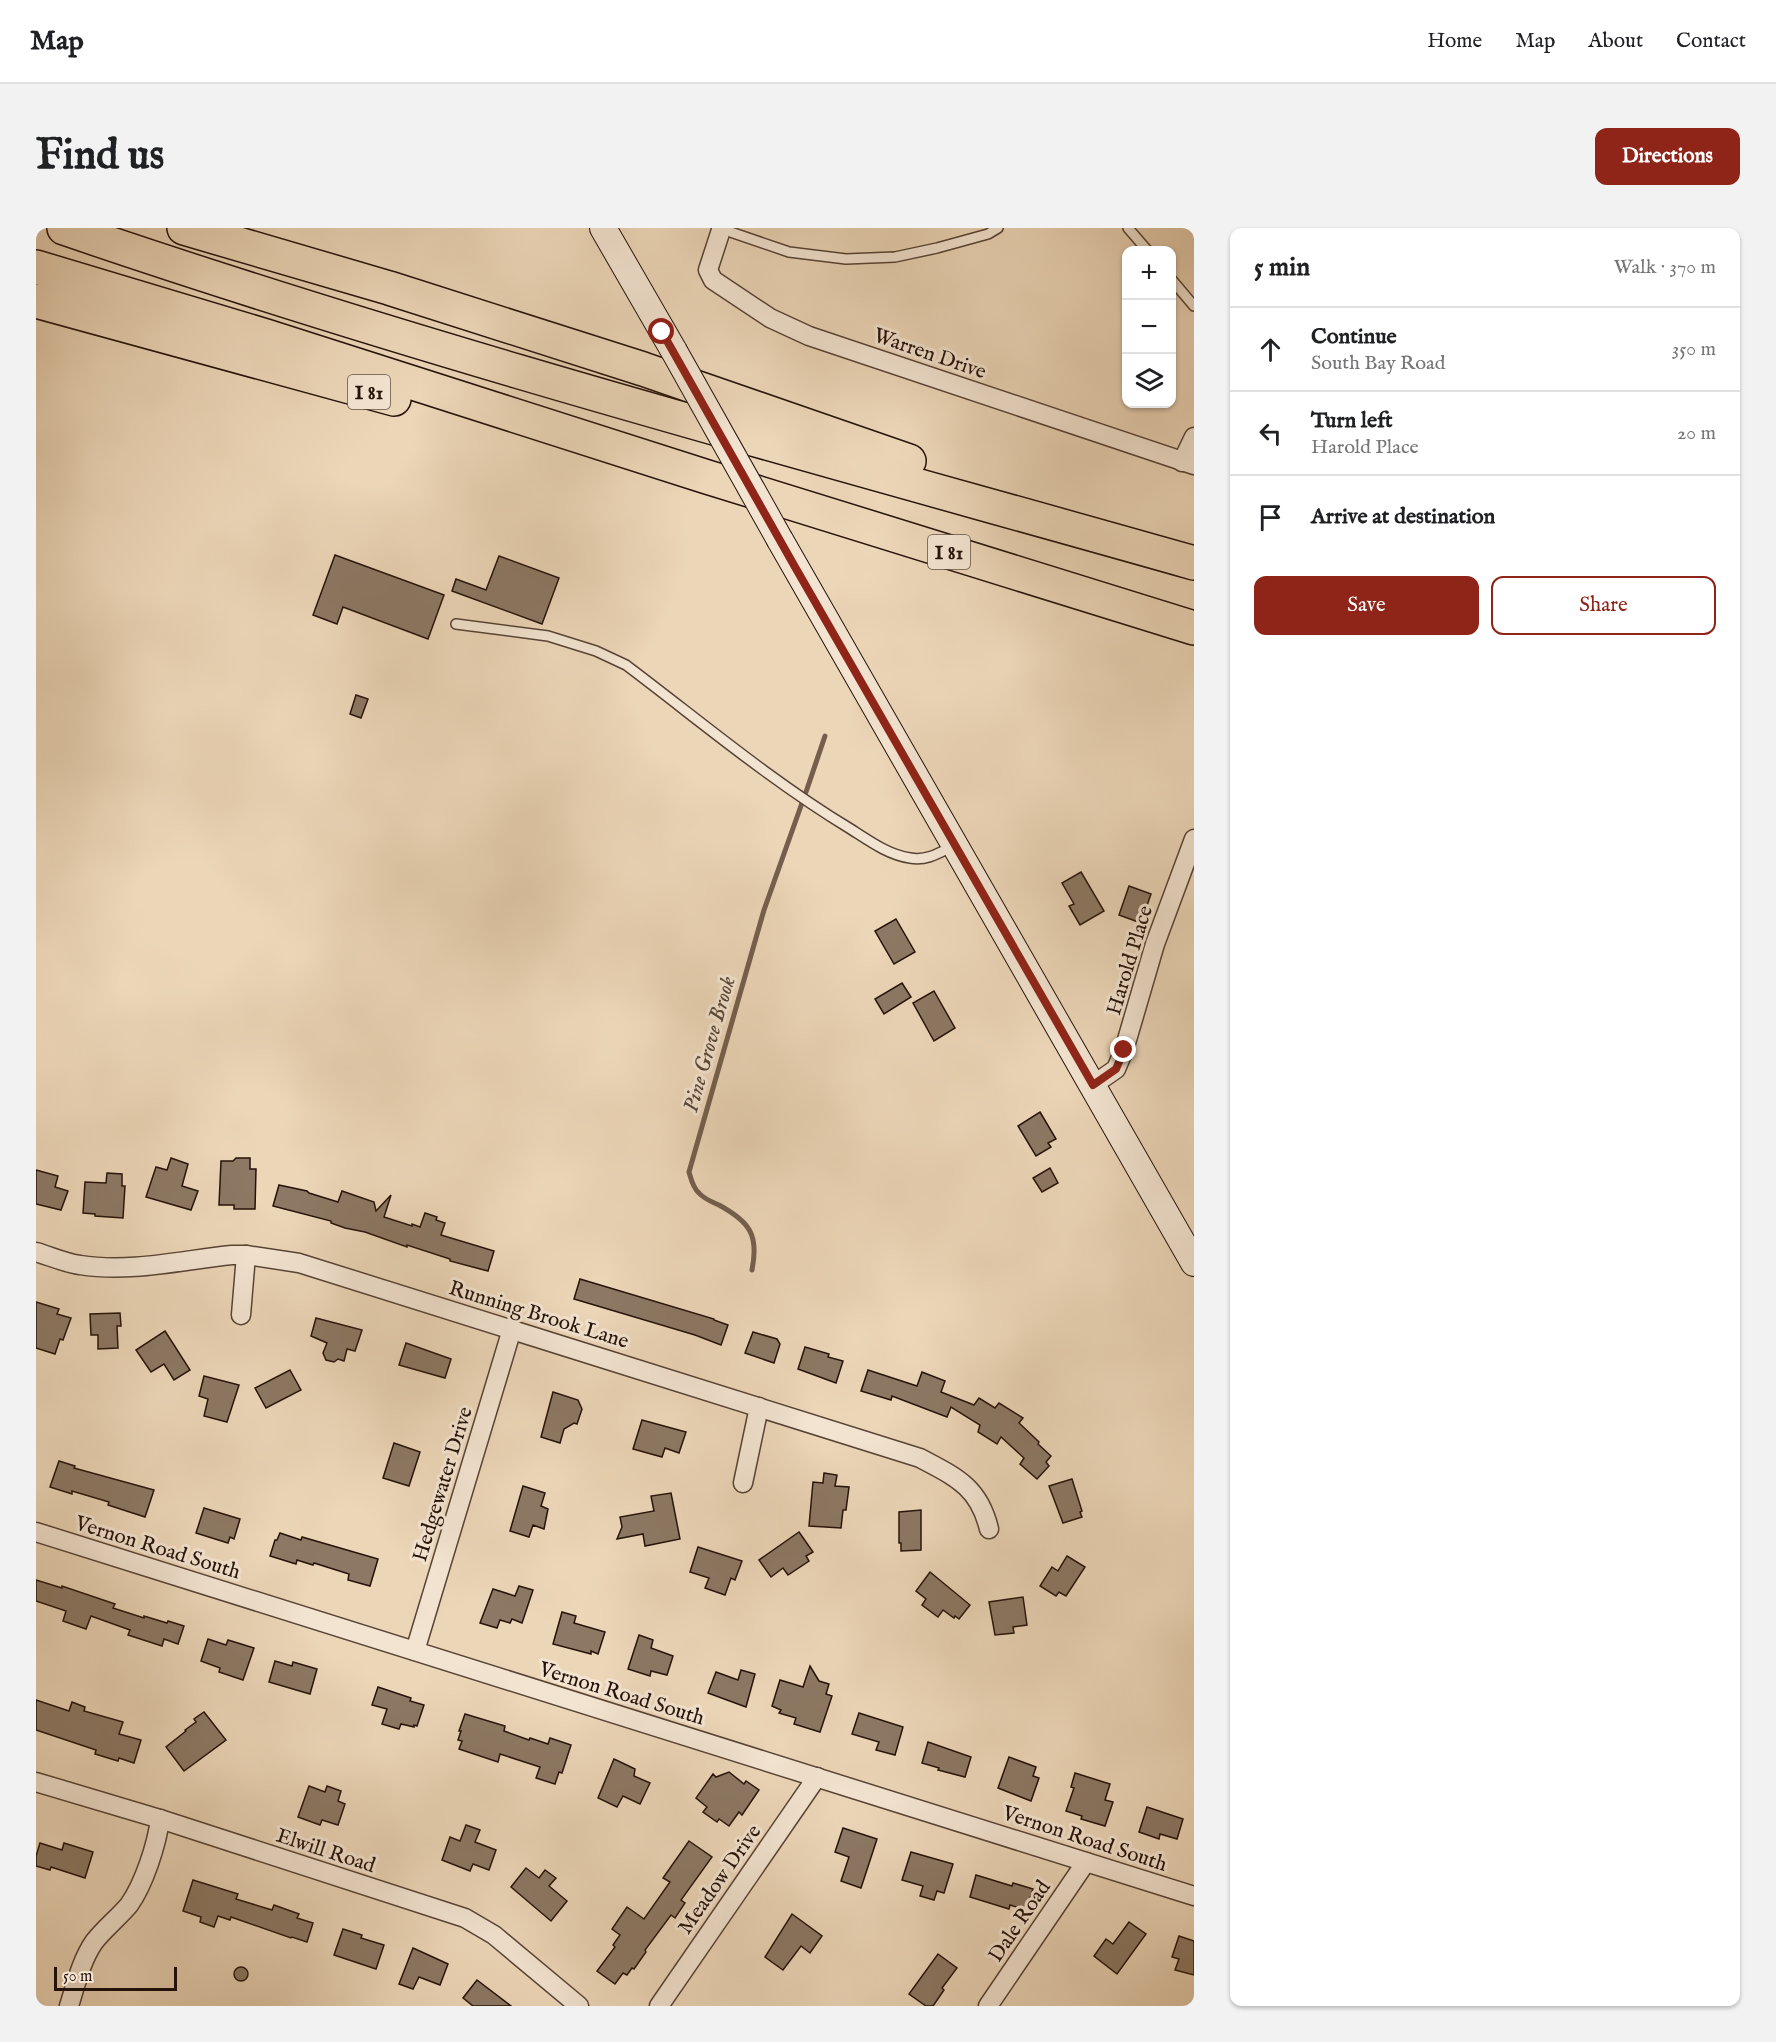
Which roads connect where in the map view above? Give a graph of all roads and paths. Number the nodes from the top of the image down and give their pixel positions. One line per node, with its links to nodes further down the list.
1 (64, 228): 15 (highway)
2 (184, 228): 15 (highway)
3 (603, 228): 19 (street, bridge)
4 (998, 228): 6 (lane)
5 (1128, 228): 7 (lane)
6 (720, 229): 13 (street, Warren Drive)
7 (1144, 246)
8 (36, 267): 14 (highway)
9 (1176, 285): 11 (lane)
10 (36, 301): 14 (highway, I 81)
11 (1194, 306)
12 (1194, 437): 13 (street)
13 (1188, 463)
14 (704, 476): 17 (highway, I 81)
15 (1194, 561)
16 (456, 624): 19 (lane)
17 (1194, 628)
18 (1194, 839): 20 (street, Harold Place)
19 (955, 845): 20 (street)
20 (1093, 1085): 23 (street)
21 (36, 1252): 22 (street, Running Brook Lane)
22 (246, 1255): 24 (street); 25 (street, Running Brook Lane)
23 (1194, 1263)
24 (241, 1315)
25 (512, 1329): 26 (street, Running Brook Lane); 30 (street, Hedgewater Drive)
26 (759, 1407): 27 (street); 28 (street, Running Brook Lane)
27 (743, 1483)
28 (989, 1529)
29 (36, 1532): 30 (street, Vernon Road South)
30 (415, 1651): 31 (street, Vernon Road South)
31 (817, 1777): 34 (street, Vernon Road South); 38 (street, Meadow Drive)
32 (36, 1782): 33 (street, Elwill Road)
33 (160, 1819): 36 (street); 37 (street, Elwill Road)
34 (1086, 1862): 35 (street, Vernon Road South); 39 (street, Dale Road)
35 (1194, 1896)
36 (69, 2006)
37 (579, 2006)
38 (659, 2006)
39 (988, 2006)

